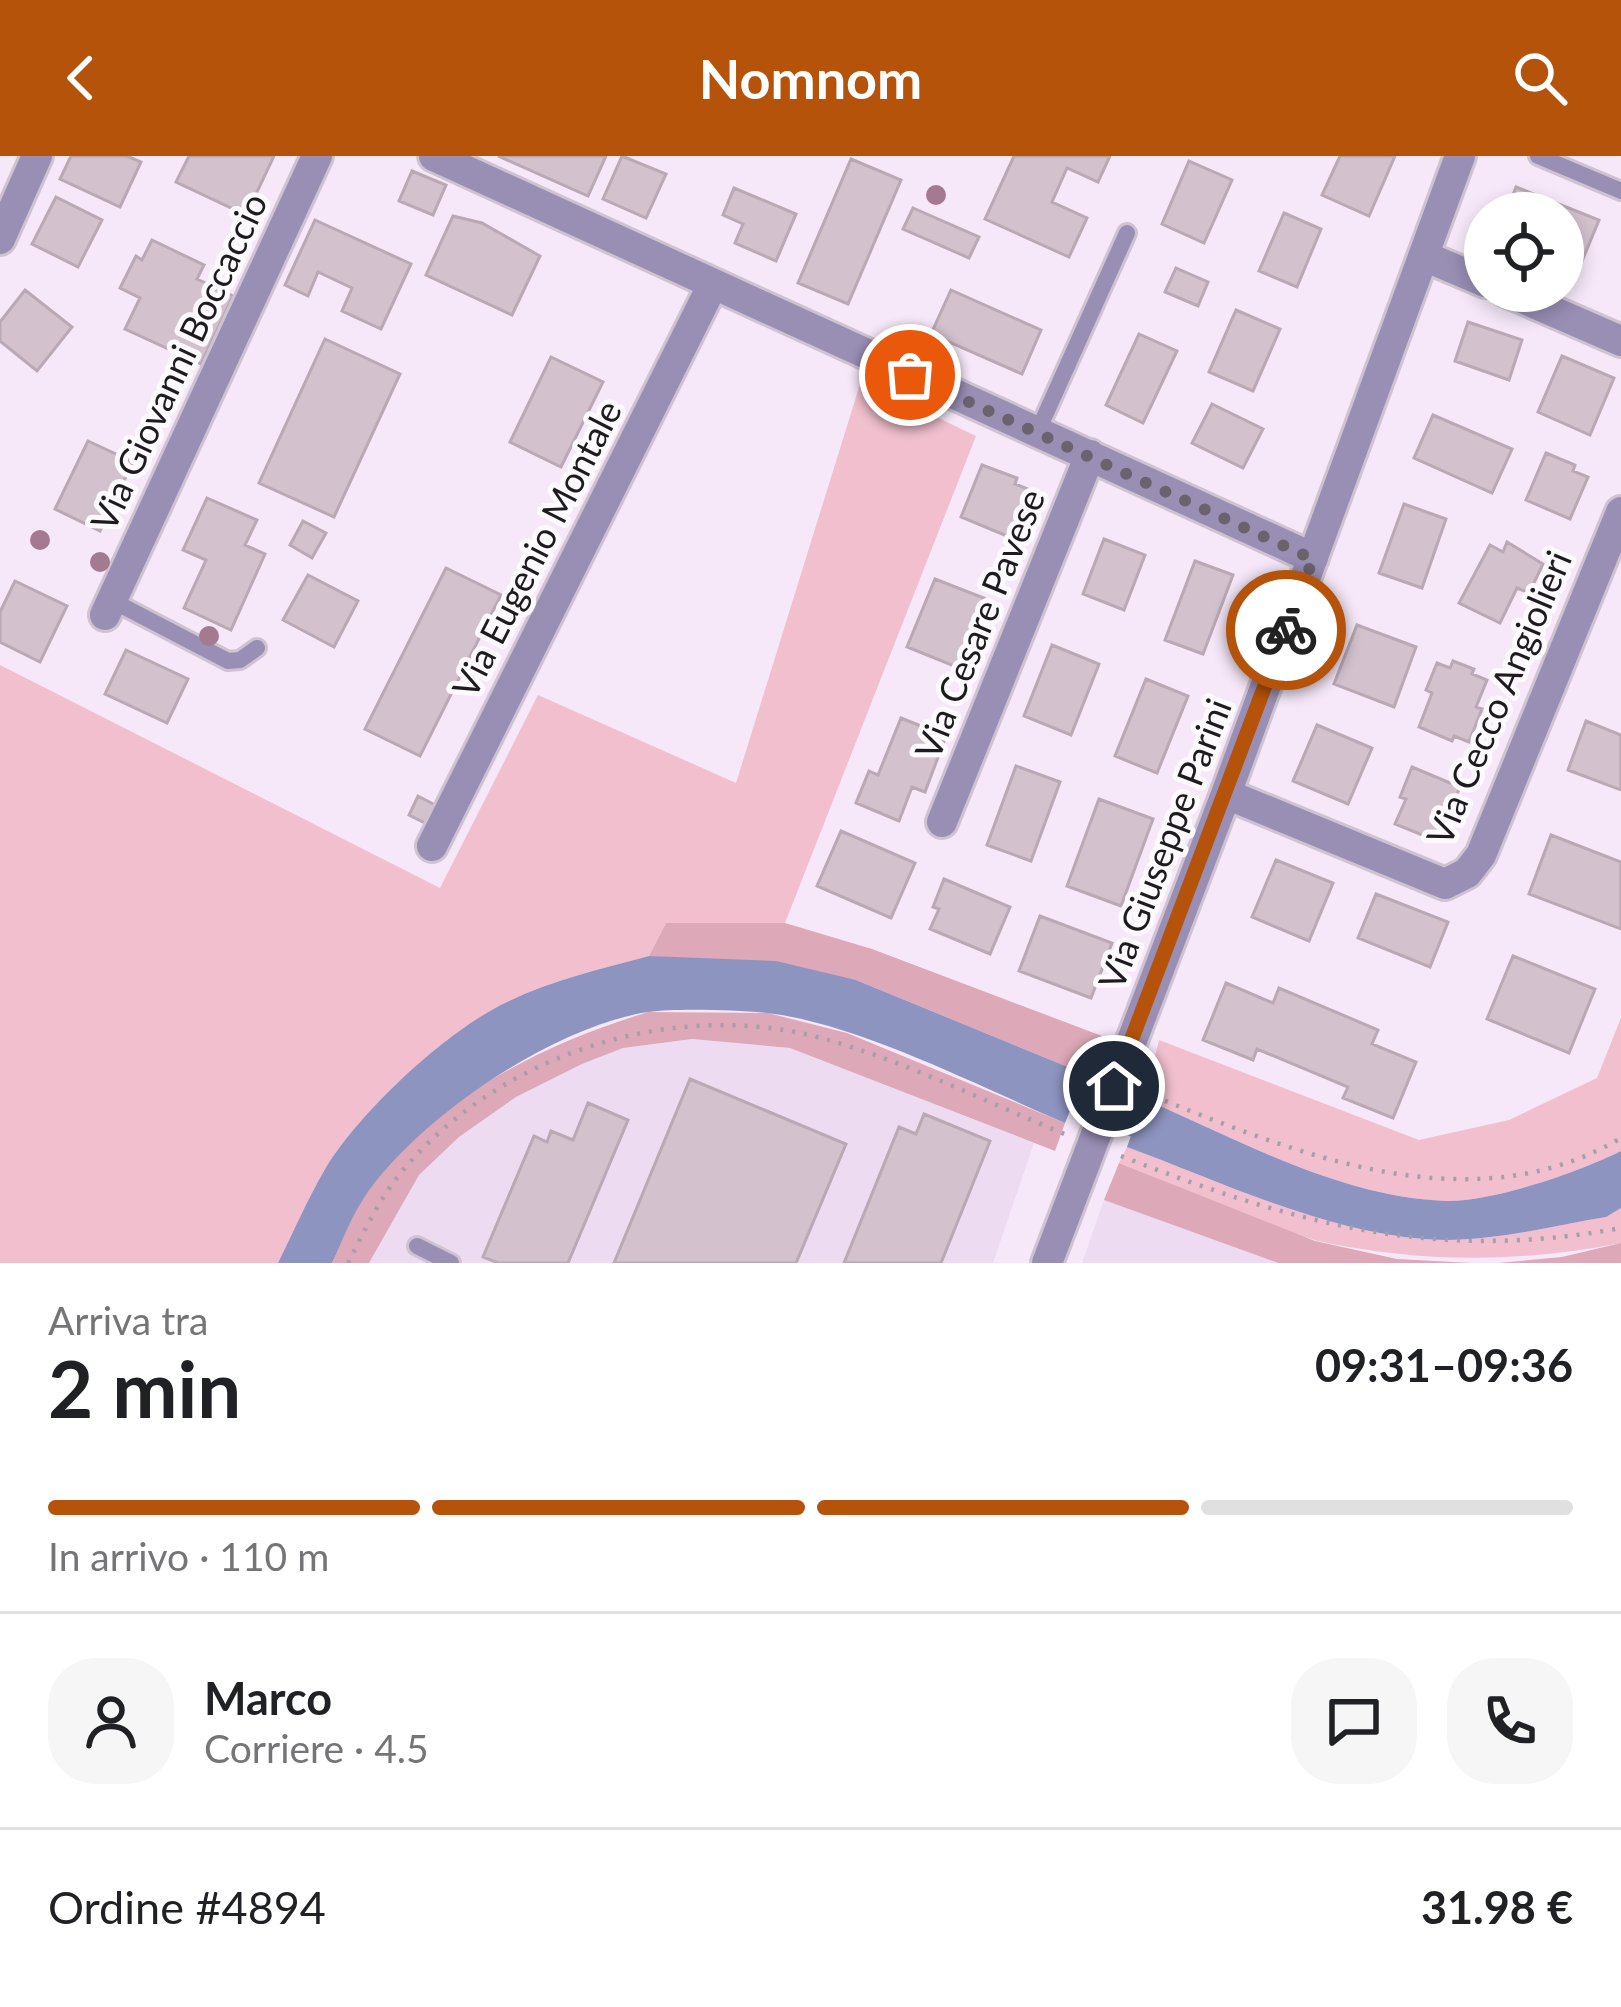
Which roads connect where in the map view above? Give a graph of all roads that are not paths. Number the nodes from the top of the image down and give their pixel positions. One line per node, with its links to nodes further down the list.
1 (37, 156): 8 (street)
2 (317, 156): 18 (street, Via Giovanni Boccaccio)
3 (434, 156): 11 (street)
4 (1460, 156): 9 (street, Via Giuseppe Parini)
5 (1538, 156): 6 (lane)
6 (1621, 191)
7 (1127, 232): 14 (lane)
8 (0, 239)
9 (1424, 256): 10 (street); 17 (street, Via Giuseppe Parini)
10 (1464, 273)
11 (712, 286): 14 (street); 22 (street, Via Eugenio Montale)
12 (1554, 312): 13 (street)
13 (1621, 341)
14 (1037, 433): 15 (street)
15 (1090, 455): 17 (street); 21 (street, Via Cesare Pavese)
16 (1621, 512): 20 (street, Via Cecco Angiolieri)
17 (1313, 559): 20 (street, Via Giuseppe Parini)
18 (108, 608): 19 (lane, Via Giovanni Boccaccio)
19 (257, 648)
20 (1226, 794): 25 (street, Via Giuseppe Parini)
21 (942, 821)
22 (432, 846)
23 (417, 1246): 24 (lane)
24 (451, 1263)
25 (1047, 1263)

